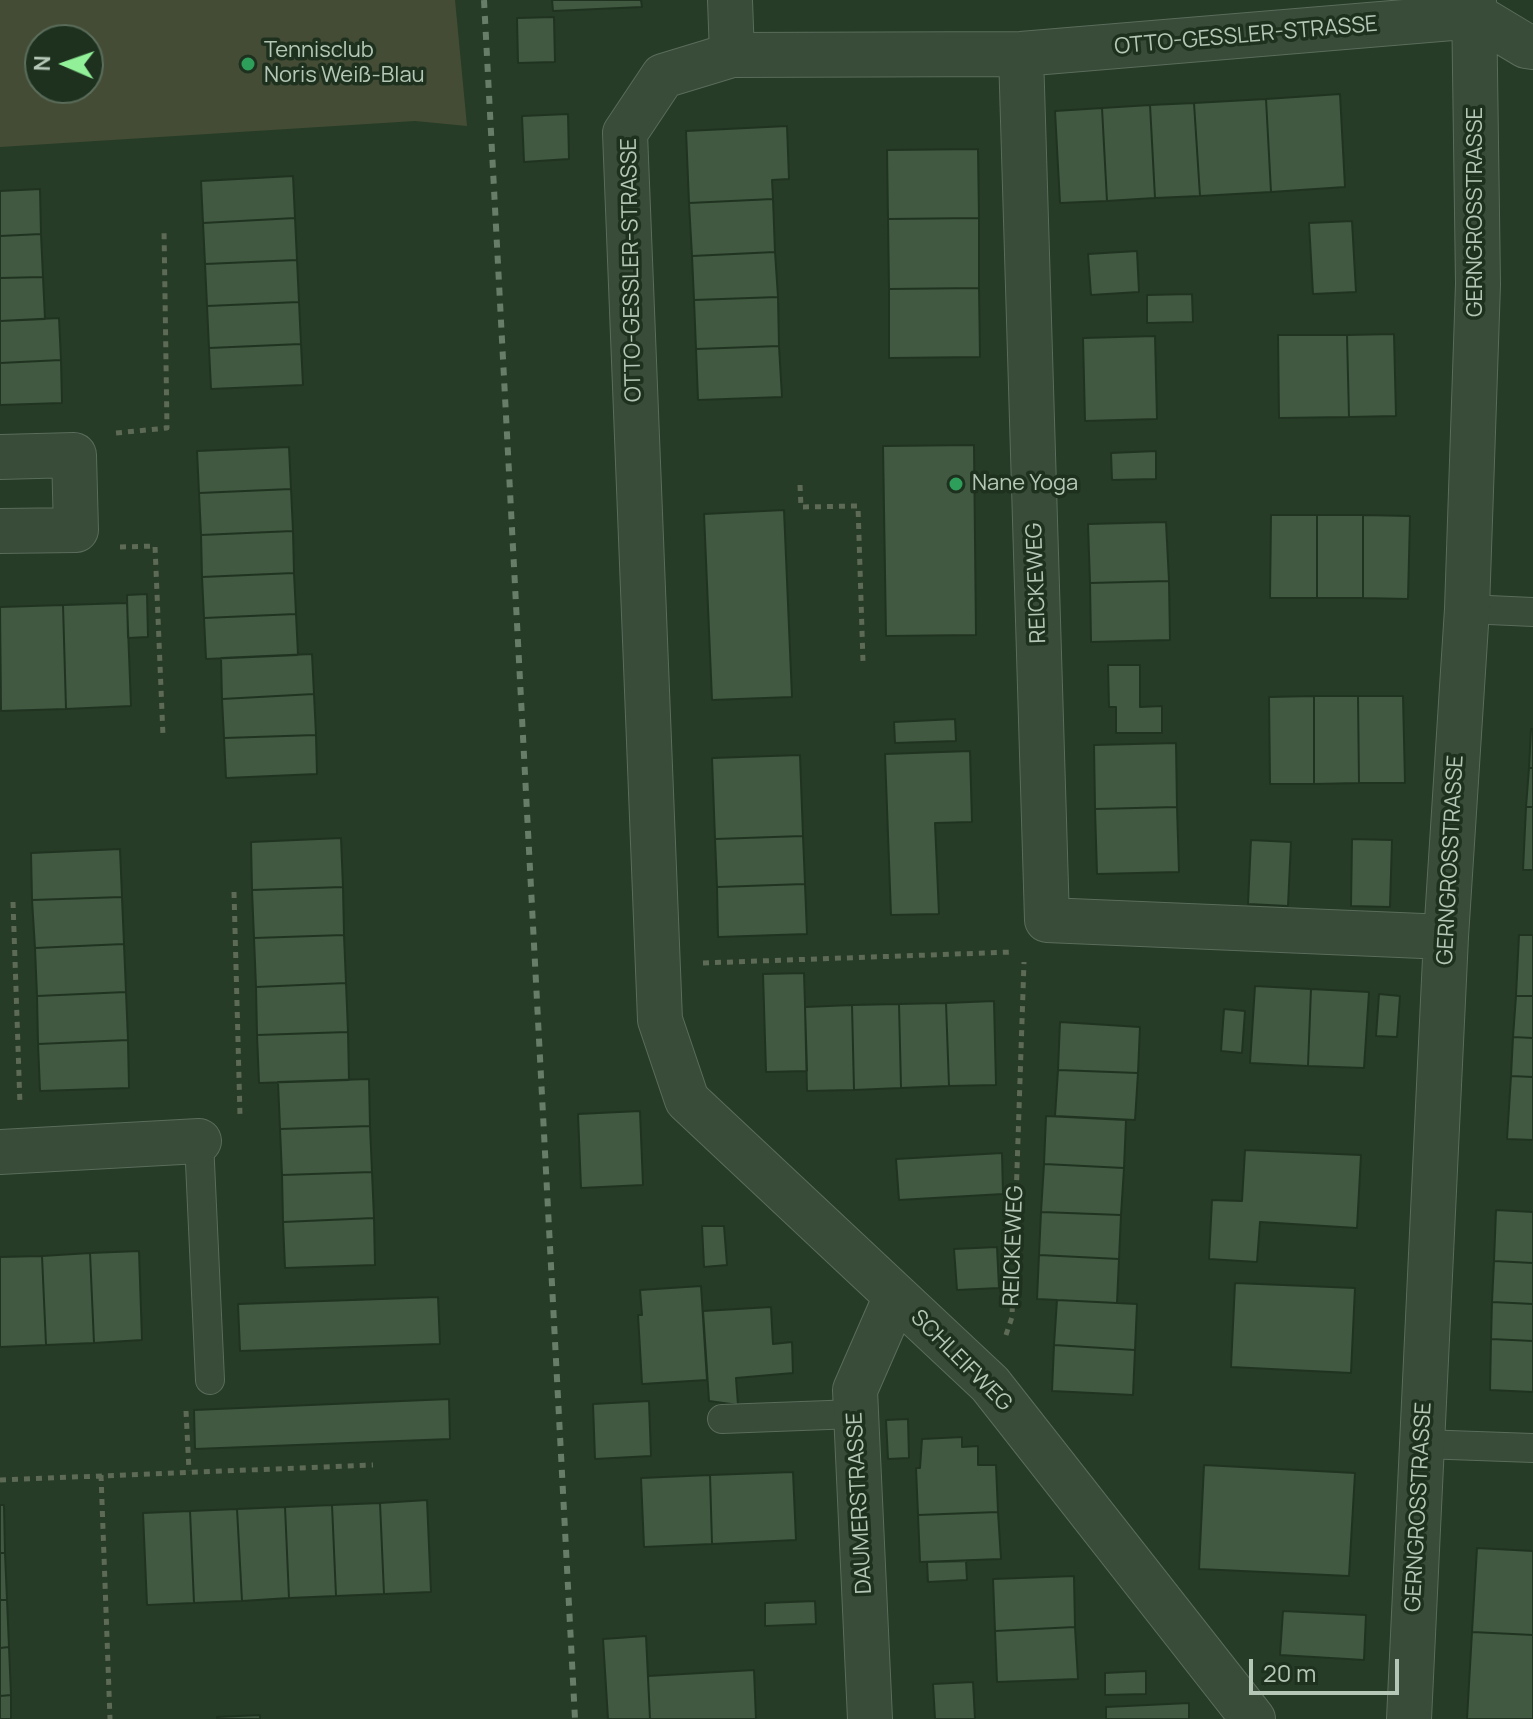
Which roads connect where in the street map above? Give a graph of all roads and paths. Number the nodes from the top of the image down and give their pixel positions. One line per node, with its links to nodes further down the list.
1 (730, 0): 5 (street)
2 (1475, 8): 3 (street); 4 (street, OTTO-GESSLER-STRASSE); 12 (street, GERNGROSSTRASSE)
3 (1533, 47)
4 (1021, 54): 5 (street, OTTO-GESSLER-STRASSE); 18 (street, REICKEWEG)
5 (732, 55): 19 (street, OTTO-GESSLER-STRASSE)
6 (164, 229): 7 (path)
7 (74, 455): 8 (street); 10 (street)
8 (0, 457)
9 (800, 485): 14 (path)
10 (76, 530): 11 (street); 15 (path)
11 (0, 531)
12 (1467, 609): 13 (lane); 18 (street, GERNGROSSTRASSE)
13 (1533, 612)
14 (863, 662)
15 (163, 736)
16 (234, 892): 21 (path)
17 (13, 902): 22 (path)
18 (1446, 937): 28 (street, GERNGROSSTRASSE)
19 (658, 964): 20 (street, OTTO-GESSLER-STRASSE); 25 (path, REICKEWEG)
20 (660, 1020): 23 (street, SCHLEIFWEG)
21 (199, 1141): 22 (street); 24 (lane)
22 (11, 1152)
23 (896, 1296): 25 (street, SCHLEIFWEG); 26 (street, DAUMERSTRASSE)
24 (210, 1380): 31 (path)
25 (990, 1384): 36 (street, SCHLEIFWEG)
26 (855, 1414): 27 (lane); 35 (street, DAUMERSTRASSE)
27 (722, 1419)
28 (1422, 1444): 29 (lane); 37 (street, GERNGROSSTRASSE)
29 (1533, 1448)
30 (373, 1465): 31 (path)
31 (189, 1471): 32 (path)
32 (101, 1475): 33 (path); 34 (path)
33 (0, 1480)
34 (110, 1719)
35 (870, 1719)
36 (1253, 1719)
37 (1409, 1719)

